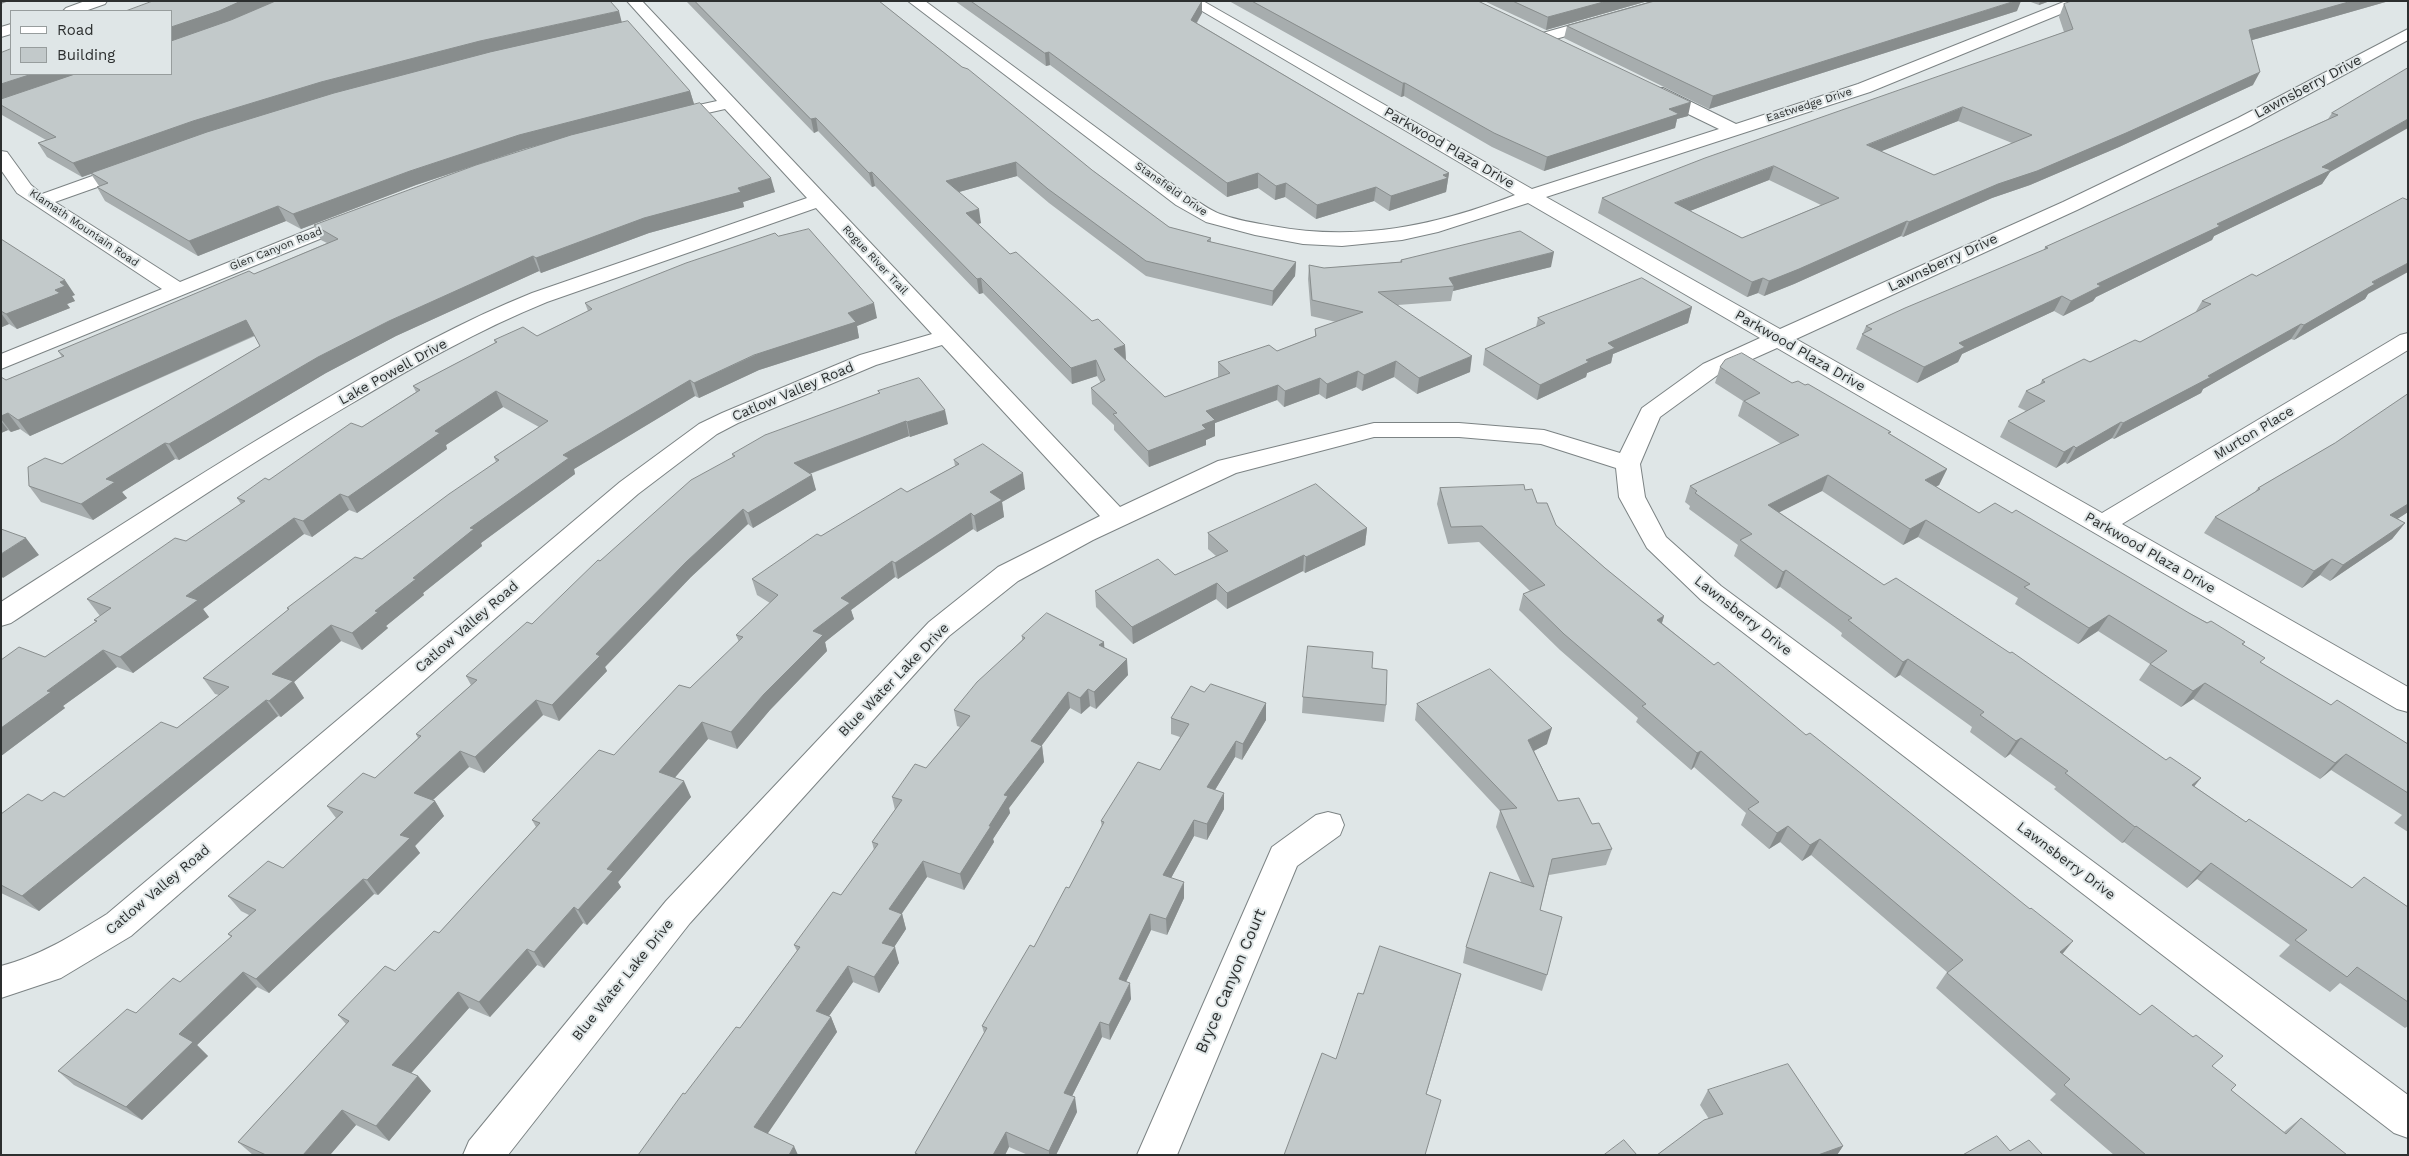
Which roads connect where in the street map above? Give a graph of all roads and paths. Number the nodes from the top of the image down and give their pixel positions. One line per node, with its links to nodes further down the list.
1 (100, 1): 8 (street)
2 (634, 1): 15 (street, Rogue River Trail)
3 (915, 1): 20 (street, Stansfield Drive)
4 (1192, 1): 20 (street, Parkwood Plaza Drive)
5 (1674, 1): 12 (street)
6 (2080, 1): 9 (street, Eastwedge Drive)
7 (2023, 7): 9 (street)
8 (74, 10)
9 (2048, 15): 17 (street, Eastwedge Drive)
10 (1528, 29): 12 (street)
11 (2408, 34): 26 (street, Lawnsberry Drive)
12 (1546, 37): 13 (street)
13 (1563, 45)
14 (1644, 85): 17 (street)
15 (729, 103): 16 (street); 21 (street, Rogue River Trail)
16 (651, 121)
17 (1732, 129): 20 (street, Eastwedge Drive)
18 (1, 156): 22 (street, Klamath Mountain Road)
19 (143, 164): 22 (street)
20 (1532, 195): 26 (street, Parkwood Plaza Drive)
21 (820, 200): 25 (street, Rogue River Trail); 32 (street, Lake Powell Drive)
22 (40, 202): 24 (street, Klamath Mountain Road)
23 (374, 211): 24 (street, Glen Canyon Road)
24 (177, 289): 28 (street, Glen Canyon Road)
25 (947, 337): 30 (street, Rogue River Trail); 35 (street, Catlow Valley Road)
26 (1779, 338): 29 (street, Lawnsberry Drive); 31 (street, Parkwood Plaza Drive)
27 (2408, 340): 31 (street, Murton Place)
28 (1, 362)
29 (1628, 464): 30 (street, Blue Water Lake Drive); 36 (street, Lawnsberry Drive)
30 (1117, 519): 37 (street, Blue Water Lake Drive)
31 (2101, 525): 33 (street, Parkwood Plaza Drive)
32 (1, 616)
33 (2408, 701)
34 (1328, 825): 38 (street, Bryce Canyon Court)
35 (11, 980)
36 (2408, 1119)
37 (483, 1155)
38 (1157, 1155)

